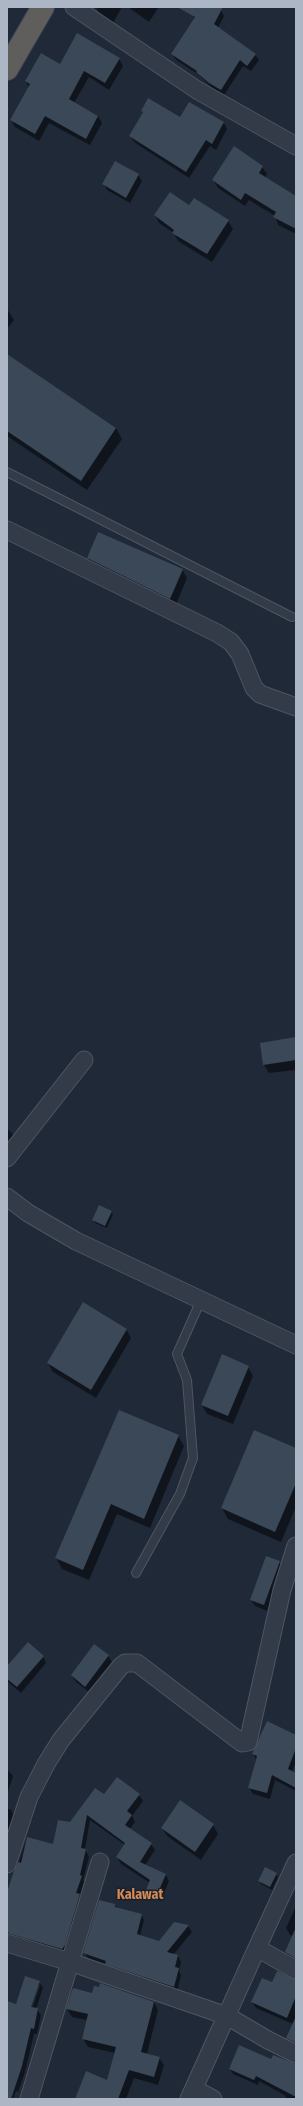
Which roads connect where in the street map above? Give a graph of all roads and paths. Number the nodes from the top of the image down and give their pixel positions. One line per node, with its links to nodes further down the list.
1 (43, 7): 3 (highway)
2 (74, 7): 4 (street)
3 (10, 57)
4 (296, 146)
5 (7, 472): 7 (lane)
6 (7, 530): 8 (street)
7 (292, 617)
8 (296, 707)
9 (84, 1060): 10 (street)
10 (7, 1158)
11 (7, 1197): 12 (street)
12 (201, 1300): 13 (street); 15 (lane)
13 (296, 1345)
14 (296, 1546): 18 (street)
15 (136, 1573)
16 (100, 1862): 21 (street)
17 (296, 1863): 20 (street)
18 (7, 1864)
19 (7, 1943): 21 (street)
20 (257, 1948): 22 (street); 23 (street)
21 (70, 1962): 23 (street); 26 (street)
22 (296, 1970)
23 (227, 2016): 24 (street); 25 (street)
24 (296, 2054)
25 (191, 2094): 27 (street)
26 (29, 2099)
27 (213, 2099)

